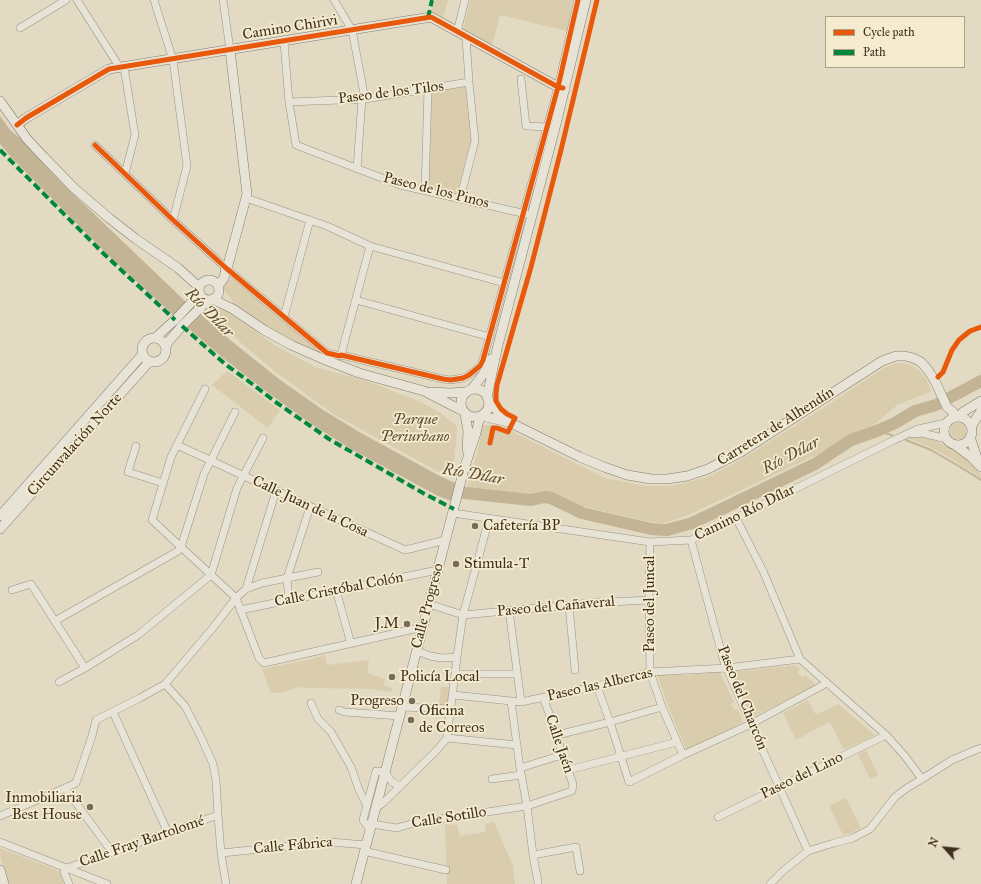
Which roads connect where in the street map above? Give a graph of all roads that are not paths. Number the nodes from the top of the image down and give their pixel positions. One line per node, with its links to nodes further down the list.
1 (66, 0): 9 (street)
2 (77, 0): 16 (street)
3 (154, 0): 15 (street)
4 (223, 0): 14 (street)
5 (334, 0): 10 (street)
6 (465, 0): 11 (street)
7 (578, 0): 19 (street)
8 (586, 0): 19 (street)
9 (20, 28)
10 (352, 30): 11 (street, Camino Chirivi); 13 (street, Camino Chirivi); 21 (street)
11 (457, 32): 12 (street, Camino Chirivi)
12 (466, 37): 18 (street); 19 (street, Camino Chirivi)
13 (284, 42): 14 (street, Camino Chirivi); 23 (street)
14 (230, 50): 15 (street, Camino Chirivi); 30 (street)
15 (174, 60): 16 (street, Camino Chirivi); 34 (street)
16 (122, 67): 24 (street, Camino Chirivi); 28 (street)
17 (521, 79): 25 (street)
18 (469, 82): 20 (street, Paseo de los Tilos); 31 (street)
19 (561, 88): 25 (street); 33 (street)
20 (428, 89): 21 (street, Paseo de los Tilos); 29 (street)
21 (364, 99): 23 (street, Paseo de los Tilos); 27 (street)
22 (0, 101): 24 (street)
23 (289, 102): 27 (street, Paseo de los Pinos)
24 (17, 125): 39 (street)
25 (547, 127): 32 (street)
26 (96, 145): 28 (street)
27 (357, 169): 29 (street, Paseo de los Pinos)
28 (124, 172): 34 (street)
29 (425, 190): 31 (street, Paseo de los Pinos)
30 (246, 198): 35 (street); 37 (street)
31 (460, 199): 32 (street, Paseo de los Pinos)
32 (523, 213): 33 (street, Paseo de los Pinos); 38 (street)
33 (532, 215): 50 (street)
34 (173, 220): 37 (street)
35 (310, 220): 36 (street); 45 (street)
36 (370, 246): 38 (street); 42 (street)
37 (226, 268): 39 (street); 40 (street); 45 (street)
38 (504, 282): 47 (street)
39 (203, 285): 40 (street); 41 (street); 43 (street)
40 (219, 288): 41 (street); 44 (street)
41 (210, 300): 43 (street); 44 (street)
42 (356, 300): 47 (street); 51 (street)
43 (193, 307): 46 (street)
44 (233, 309): 55 (street)
45 (283, 315): 51 (street)
46 (179, 323): 48 (street); 49 (street)
47 (490, 337): 51 (street)
48 (154, 338): 49 (street); 52 (street)
49 (166, 347): 52 (street)
50 (497, 349): 54 (street); 56 (street)
51 (341, 355)
52 (146, 358): 80 (street, Circunvalación Norte); 83 (street, Circunvalación Norte)
53 (205, 389): 69 (street)
54 (469, 391): 55 (street); 56 (street); 60 (street)
55 (424, 392): 60 (street)
56 (488, 399): 61 (street); 63 (street)
57 (981, 401): 62 (street)
58 (981, 411): 64 (street)
59 (235, 412): 72 (street)
60 (464, 412): 61 (street); 74 (street)
61 (481, 416): 63 (street); 74 (street)
62 (952, 420): 63 (street, Carretera de Alhendín); 64 (street); 65 (street, Camino Río Dílar); 68 (street)
63 (511, 423)
64 (971, 427): 66 (street)
65 (908, 434): 68 (street, Camino Río Dílar); 81 (street, Camino Río Dílar)
66 (970, 437): 70 (street); 73 (street)
67 (262, 438): 75 (street)
68 (947, 439): 70 (street)
69 (177, 445): 72 (street, Calle Juan de la Cosa); 76 (street)
70 (955, 445): 73 (street)
71 (136, 446): 76 (street)
72 (211, 461): 75 (street, Calle Juan de la Cosa); 87 (street)
73 (980, 466)
74 (464, 469): 79 (street, Calle Progreso)
75 (244, 476): 77 (street, Calle Juan de la Cosa); 90 (street)
76 (163, 483): 87 (street)
77 (276, 491): 78 (street, Calle Juan de la Cosa); 92 (street)
78 (310, 507): 84 (street, Calle Juan de la Cosa); 91 (street)
79 (454, 509): 82 (street, Camino Río Dílar); 84 (street, Calle Progreso)
80 (0, 516)
81 (736, 518): 85 (street, Camino Río Dílar); 108 (street)
82 (489, 519): 86 (street, Camino Río Dílar); 102 (street)
83 (0, 529)
84 (446, 540): 88 (street, Calle Progreso)
85 (691, 540): 86 (street, Camino Río Dílar); 110 (street, Paseo del Charcón)
86 (650, 542): 97 (street, Paseo del Juncal)
87 (181, 547): 90 (street); 103 (street)
88 (438, 570): 94 (street, Calle Cristóbal Colón); 98 (street, Calle Progreso)
89 (318, 572): 91 (street)
90 (211, 575): 95 (street); 109 (street)
91 (287, 578): 92 (street); 96 (street)
92 (246, 589): 95 (street)
93 (12, 590): 103 (street)
94 (336, 590): 96 (street, Calle Cristóbal Colón); 105 (street)
95 (236, 598): 100 (street); 116 (street)
96 (290, 600): 100 (street, Calle Cristóbal Colón)
97 (649, 600): 99 (street, Paseo del Cañaveral); 112 (street, Paseo del Juncal)
98 (429, 604): 102 (street); 104 (street, Calle Progreso)
99 (569, 605): 101 (street, Paseo del Cañaveral); 111 (street)
100 (240, 610): 105 (street)
101 (509, 610): 102 (street, Paseo del Cañaveral); 114 (street)
102 (463, 615): 107 (street)
103 (55, 621): 109 (street)
104 (423, 628): 105 (street); 106 (street, Calle Progreso)
105 (351, 644)
106 (417, 651): 107 (street); 128 (street, Calle Progreso)
107 (457, 657): 113 (street)
108 (800, 659): 110 (street, Paseo las Albercas); 117 (street)
109 (85, 668): 115 (street)
110 (727, 668): 112 (street, Paseo las Albercas); 130 (street, Paseo del Charcón)
111 (575, 670)
112 (650, 672): 118 (street, Paseo las Albercas); 124 (street, Paseo del Juncal)
113 (455, 674): 114 (street); 119 (street)
114 (517, 674): 122 (street)
115 (60, 682)
116 (165, 684): 127 (street); 151 (street)
117 (827, 684): 130 (street); 132 (street)
118 (597, 686): 120 (street, Paseo las Albercas); 129 (street)
119 (453, 695): 121 (street, Paseo las Albercas); 125 (street)
120 (544, 697): 122 (street, Paseo las Albercas); 131 (street, Calle Jaén)
121 (511, 701): 122 (street, Paseo las Albercas); 135 (street)
122 (521, 702)
123 (311, 703): 150 (street)
124 (662, 707): 129 (street); 134 (street, Paseo del Juncal)
125 (451, 709): 128 (street); 133 (street)
126 (338, 710): 128 (street)
127 (113, 712): 148 (street); 155 (street)
128 (401, 712): 142 (street, Calle Progreso)
129 (610, 722): 131 (street); 139 (street)
130 (751, 724): 138 (street); 147 (street, Paseo del Charcón)
131 (557, 735): 137 (street, Calle Jaén)
132 (886, 735): 144 (street); 147 (street, Paseo del Lino)
133 (447, 738): 135 (street); 145 (street)
134 (677, 742): 138 (street, Paseo del Juncal); 139 (street)
135 (517, 745): 141 (street)
136 (981, 748): 144 (street)
137 (562, 755): 140 (street, Calle Jaén); 141 (street)
138 (683, 756): 139 (street)
139 (621, 757): 140 (street)
140 (568, 770): 149 (street, Calle Jaén)
141 (521, 771): 143 (street); 149 (street)
142 (385, 772): 145 (street); 146 (street, Calle Progreso); 150 (street, Calle Progreso)
143 (492, 779)
144 (922, 780): 158 (street)
145 (400, 786): 146 (street); 150 (street)
146 (381, 787): 150 (street, Calle Progreso)
147 (780, 787): 153 (street, Paseo del Lino); 158 (street, Paseo del Charcón)
148 (65, 788): 152 (street); 159 (street)
149 (527, 806): 154 (street, Calle Sotillo); 161 (street)
150 (371, 807): 154 (street, Calle Progreso)
151 (218, 815): 155 (street, Calle Fray Bartolomé); 160 (street)
152 (0, 816)
153 (718, 817)
154 (371, 827): 157 (street, Calle Progreso)
155 (168, 833): 159 (street, Calle Fray Bartolomé)
156 (0, 842): 162 (street)
157 (365, 848): 160 (street, Calle Fábrica); 164 (street, Calle Fábrica); 171 (street, Calle Progreso)
158 (808, 851): 172 (street)
159 (112, 852): 162 (street, Calle Fray Bartolomé)
160 (221, 853): 170 (street)
161 (533, 855): 165 (street); 166 (street)
162 (66, 868): 168 (street); 169 (street)
163 (0, 870): 167 (street)
164 (446, 870)
165 (580, 870)
166 (538, 882)
167 (4, 884)
168 (69, 884)
169 (107, 884)
170 (226, 884)
171 (356, 884)
172 (770, 884)

